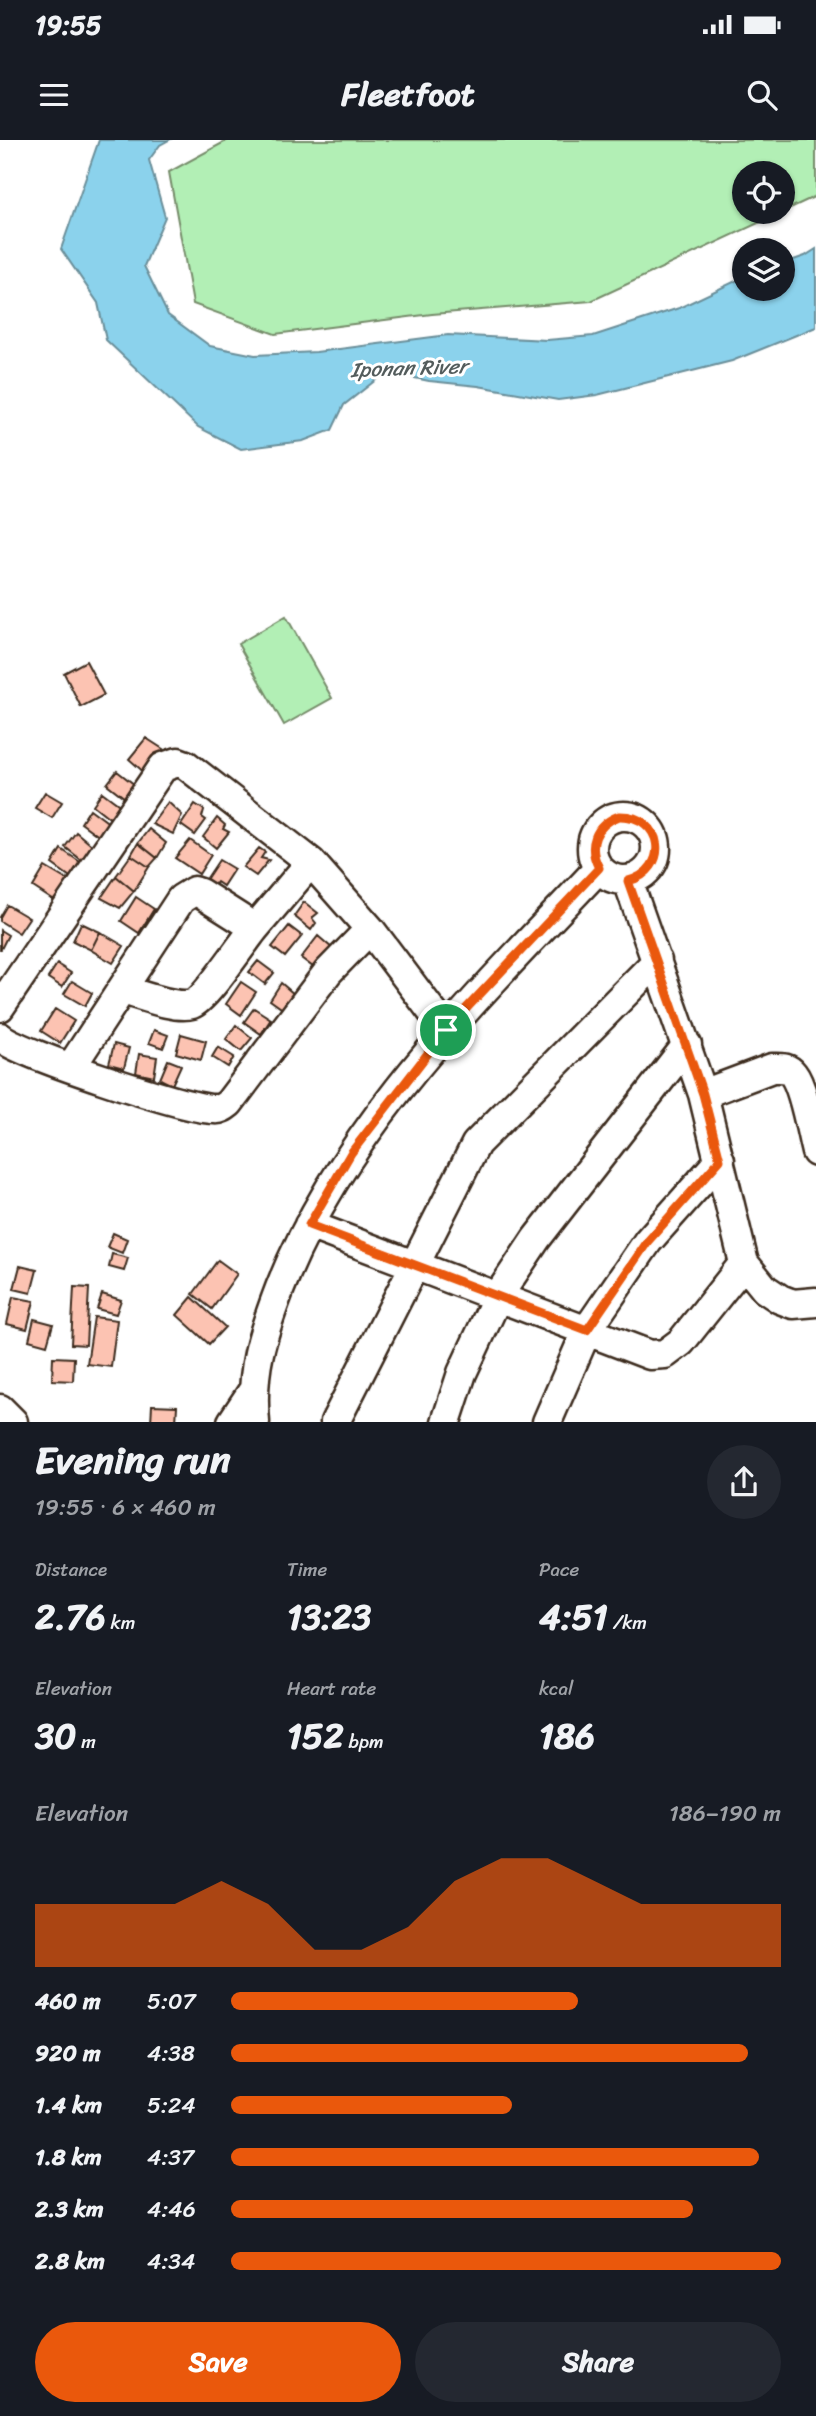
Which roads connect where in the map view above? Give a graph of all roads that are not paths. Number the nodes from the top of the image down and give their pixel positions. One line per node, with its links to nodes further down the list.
1 (310, 862): 4 (street); 5 (street); 8 (street)
2 (599, 868): 3 (street); 3 (street); 9 (street)
3 (628, 881): 6 (street)
4 (255, 928): 7 (street); 7 (street)
5 (370, 929): 9 (street); 12 (street)
6 (657, 961): 11 (street); 18 (street)
7 (123, 990): 12 (street)
8 (0, 1007)
9 (446, 1030): 16 (street)
10 (0, 1037): 12 (street)
11 (687, 1045): 13 (street); 19 (street)
12 (71, 1067)
13 (703, 1094): 14 (street); 15 (street)
14 (816, 1152)
15 (720, 1160): 17 (street); 21 (street)
16 (309, 1225): 18 (street); 22 (street)
17 (744, 1263): 20 (street); 21 (street)
18 (415, 1265): 19 (street); 27 (street)
19 (498, 1296): 21 (street); 28 (street)
20 (816, 1302)
21 (587, 1330): 29 (street)
22 (252, 1392): 25 (street); 26 (street)
23 (0, 1409): 24 (street)
24 (13, 1422)
25 (232, 1422)
26 (255, 1422)
27 (335, 1422)
28 (446, 1422)
29 (547, 1422)

